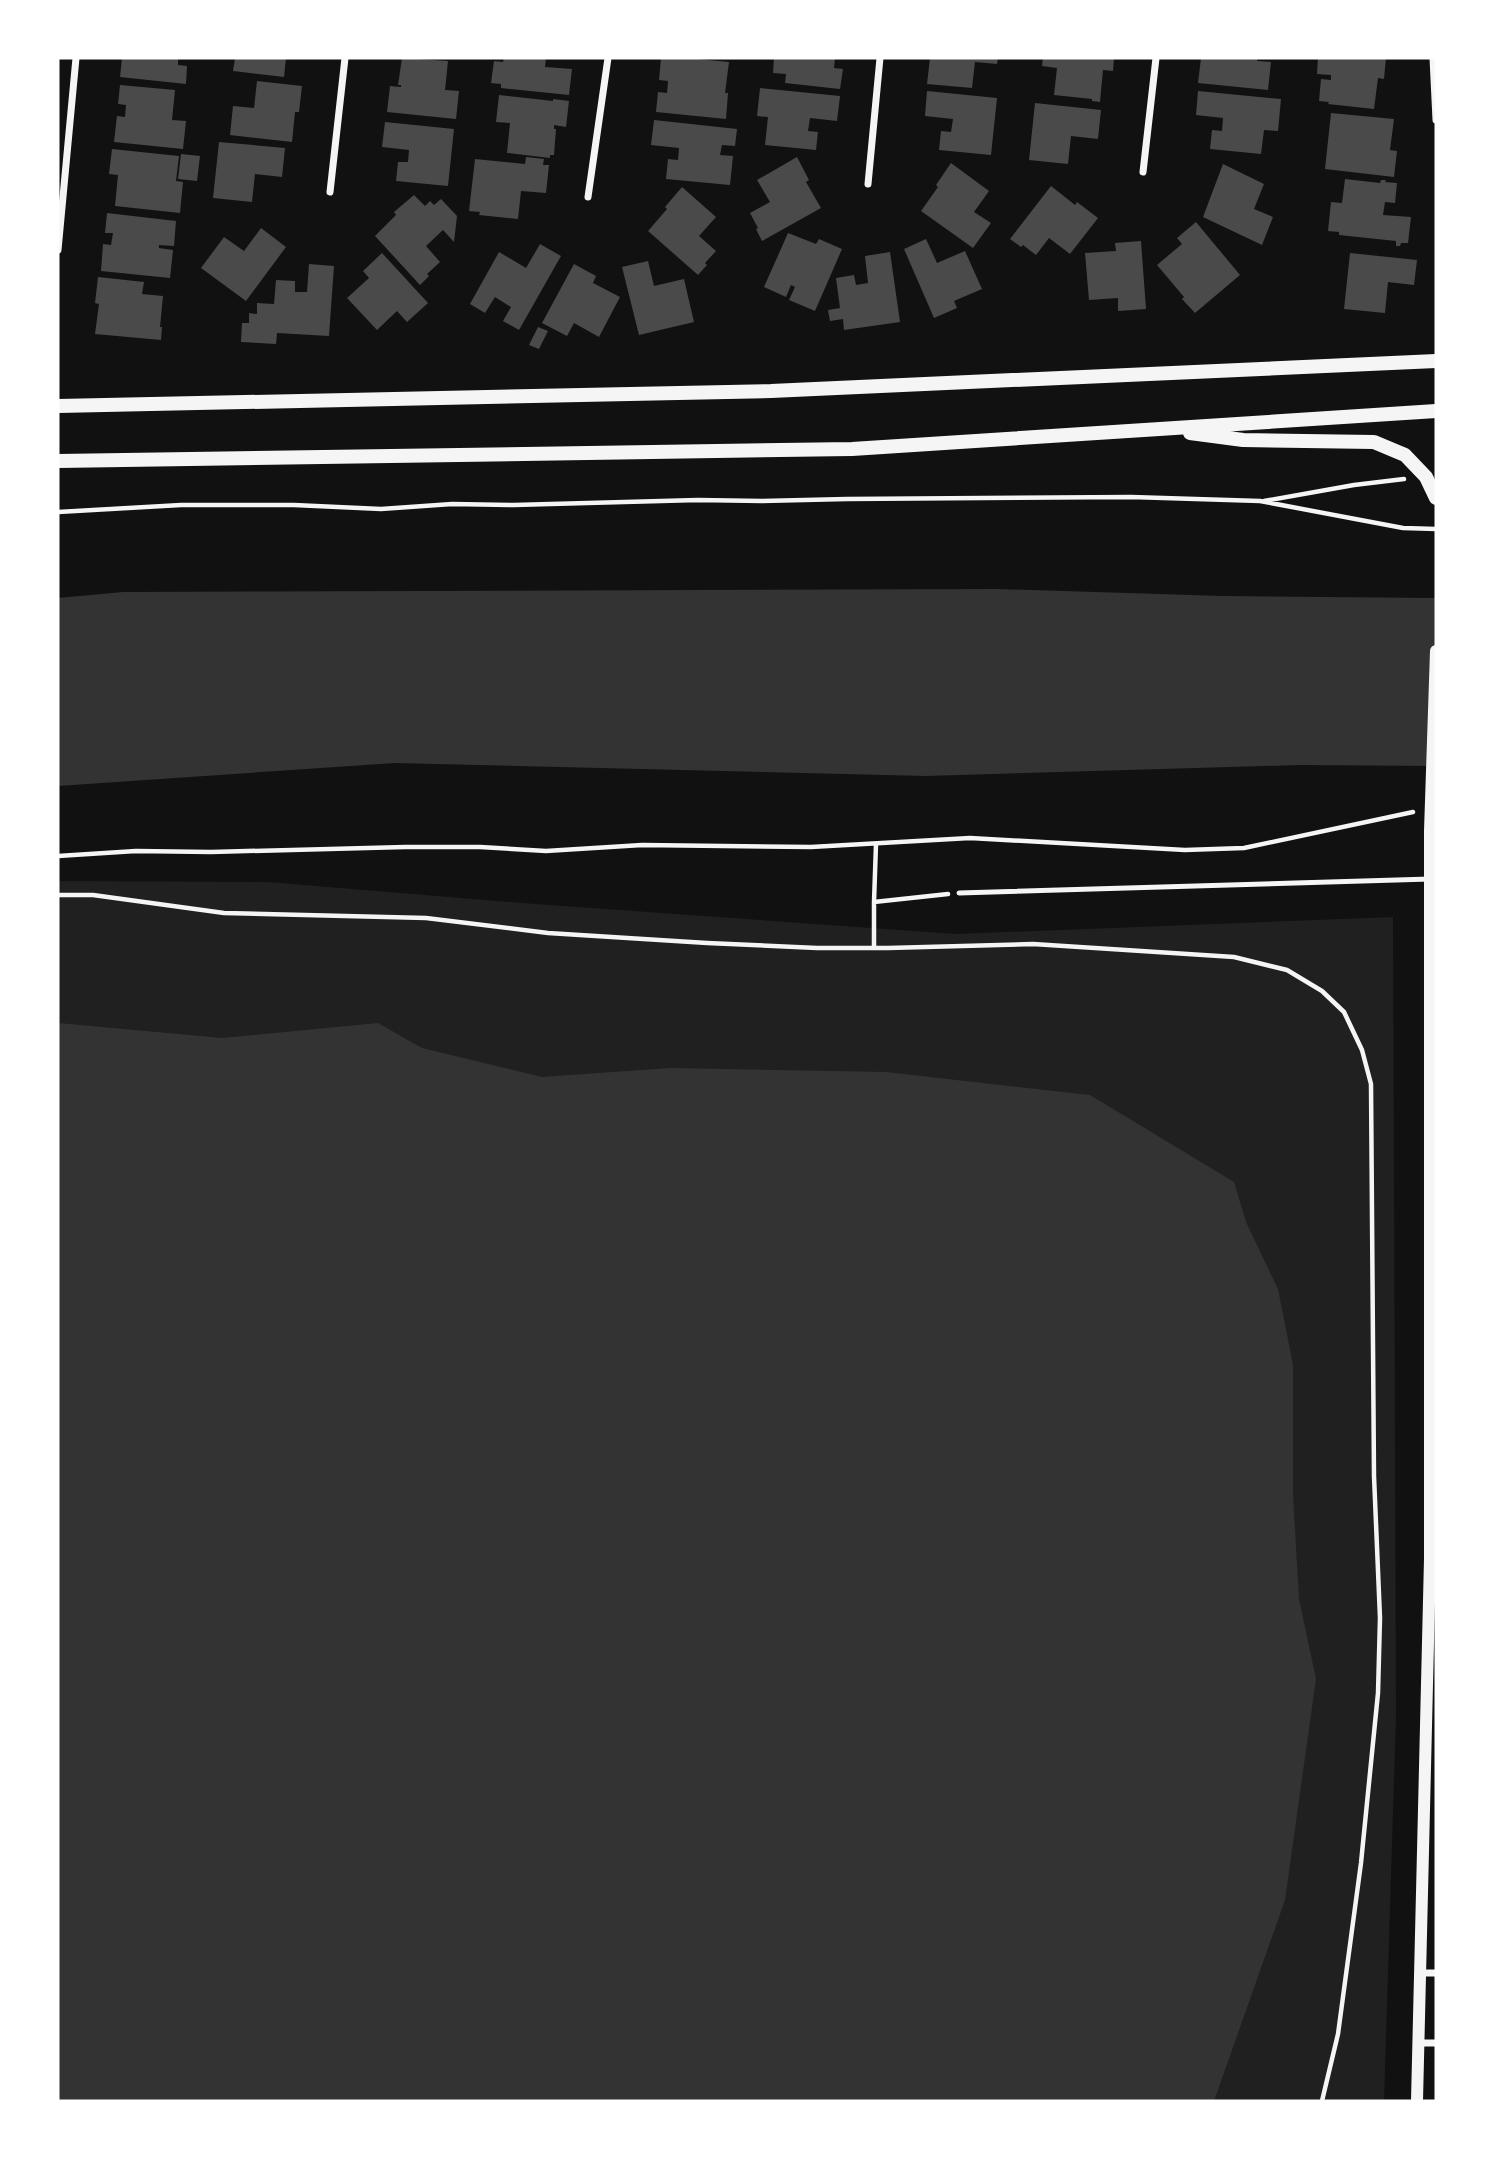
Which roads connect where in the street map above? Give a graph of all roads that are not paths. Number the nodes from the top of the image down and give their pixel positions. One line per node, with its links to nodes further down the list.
1 (76, 58): 12 (street)
2 (345, 58): 10 (street)
3 (608, 58): 11 (street)
4 (880, 58): 9 (street)
5 (1156, 58): 8 (street)
6 (1433, 58): 7 (street)
7 (1436, 120)
8 (1143, 172)
9 (869, 184)
10 (330, 192)
11 (589, 197)
12 (58, 250)
13 (1436, 361): 14 (main road)
14 (58, 406)
15 (1436, 411): 16 (main road)
16 (1158, 429): 17 (main road); 18 (main road)
17 (58, 461)
18 (1436, 498)
19 (1436, 651): 20 (street)
20 (1430, 879): 21 (lane); 22 (street)
21 (959, 893)
22 (1421, 1973): 23 (street); 24 (street)
23 (1436, 1973)
24 (1419, 2043): 25 (street); 26 (street)
25 (1436, 2043)
26 (1417, 2101)

